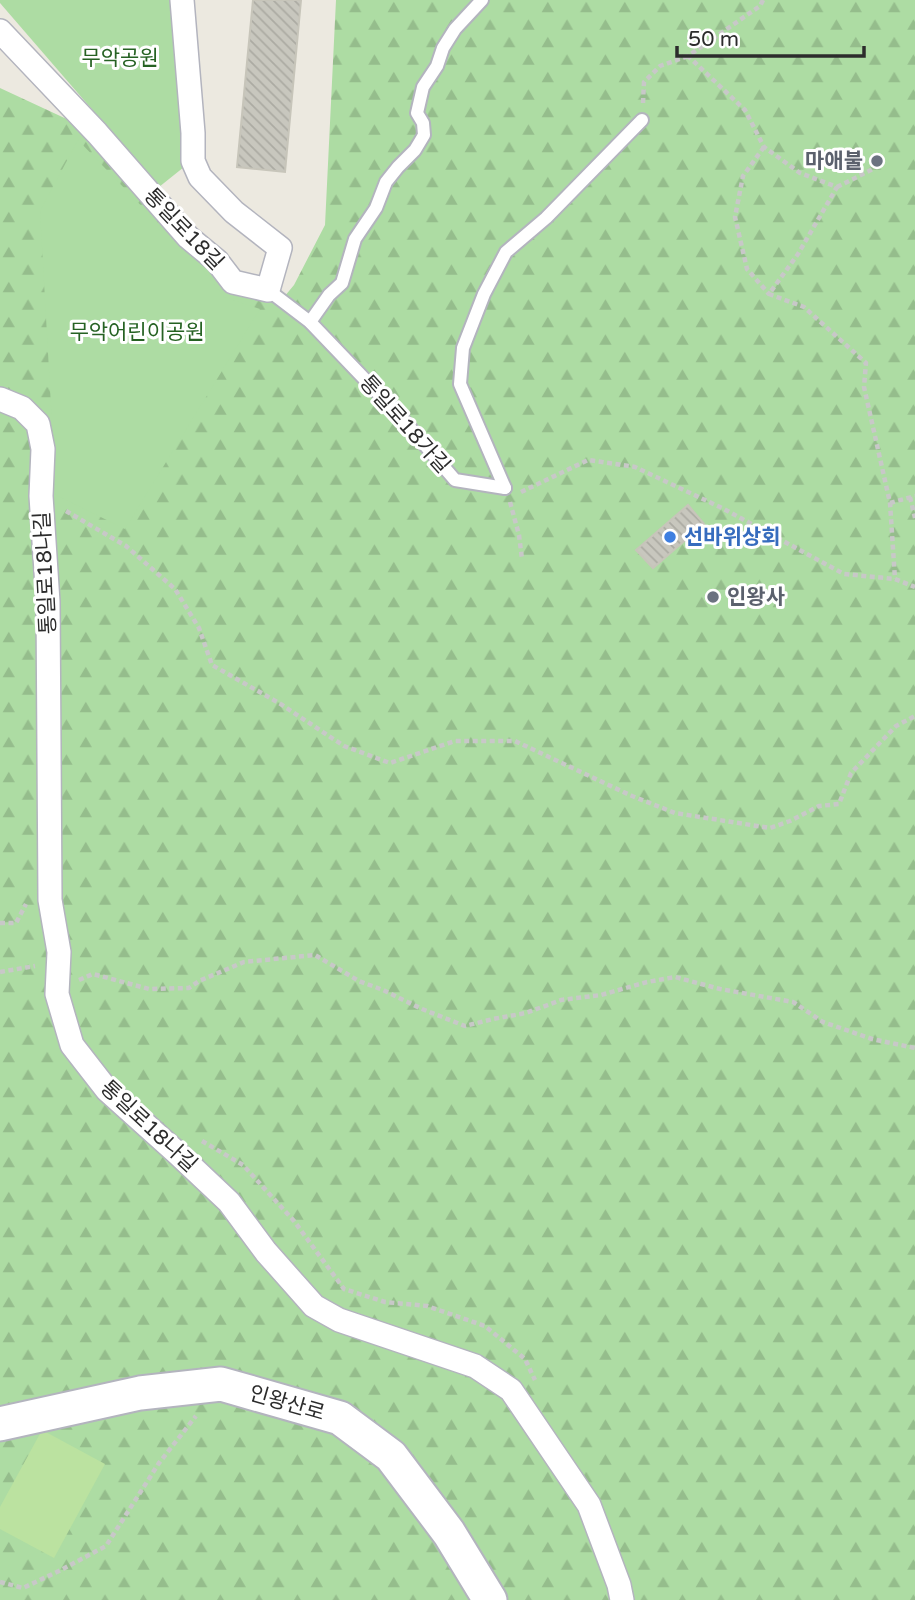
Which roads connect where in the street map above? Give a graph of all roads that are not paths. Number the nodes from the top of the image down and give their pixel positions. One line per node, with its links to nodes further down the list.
1 (182, 0): 5 (street)
2 (482, 0): 6 (lane)
3 (0, 31): 5 (street, 통일로18길)
4 (642, 120): 6 (lane, 통일로18가길)
5 (268, 290): 6 (lane, 통일로18가길)
6 (310, 322)
7 (0, 399): 10 (street, 통일로18나길)
8 (0, 1424): 9 (street, 인왕산로)
9 (489, 1600)
10 (622, 1600)

